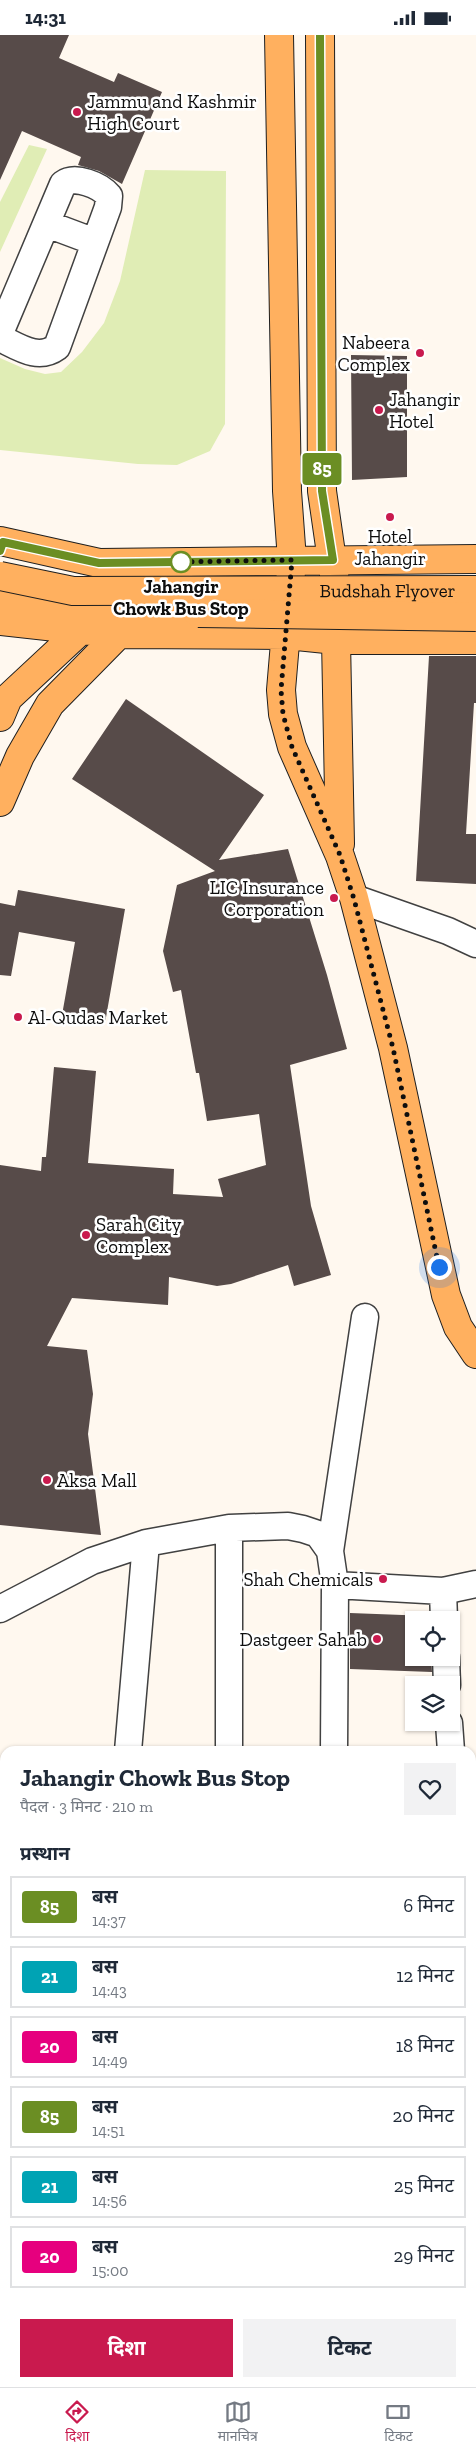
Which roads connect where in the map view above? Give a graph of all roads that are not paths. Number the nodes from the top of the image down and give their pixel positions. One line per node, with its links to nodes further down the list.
1 (279, 35): 9 (main road)
2 (320, 35): 10 (main road)
3 (47, 224): 4 (street); 4 (street); 5 (street)
4 (95, 243): 6 (street)
5 (0, 333)
6 (0, 339)
7 (1, 545): 9 (main road)
8 (476, 559): 10 (main road)
9 (292, 560): 10 (main road); 18 (main road)
10 (333, 560): 19 (main road)
11 (0, 576): 12 (main road, Budshah Flyover, bridge)
12 (476, 590)
13 (0, 597): 14 (main road, Budshah Flyover, bridge)
14 (476, 617)
15 (0, 621): 16 (main road)
16 (81, 630): 17 (main road); 21 (main road)
17 (119, 634): 18 (main road); 22 (main road)
18 (287, 635): 19 (main road); 23 (main road)
19 (336, 639): 20 (main road); 23 (main road)
20 (476, 640)
21 (0, 717)
22 (0, 802)
23 (340, 855): 24 (main road)
24 (354, 899): 25 (street); 27 (main road)
25 (476, 944)
26 (365, 1317): 30 (street)
27 (476, 1355)
28 (229, 1528): 29 (street); 30 (street); 38 (street)
29 (146, 1543): 34 (street); 37 (street)
30 (330, 1551): 32 (street)
31 (476, 1584): 33 (street)
32 (335, 1585): 33 (street); 39 (street)
33 (443, 1591): 35 (street)
34 (0, 1609)
35 (444, 1611)
36 (450, 1731): 40 (street)
37 (128, 1746)
38 (229, 1746)
39 (334, 1746)
40 (451, 1746)

